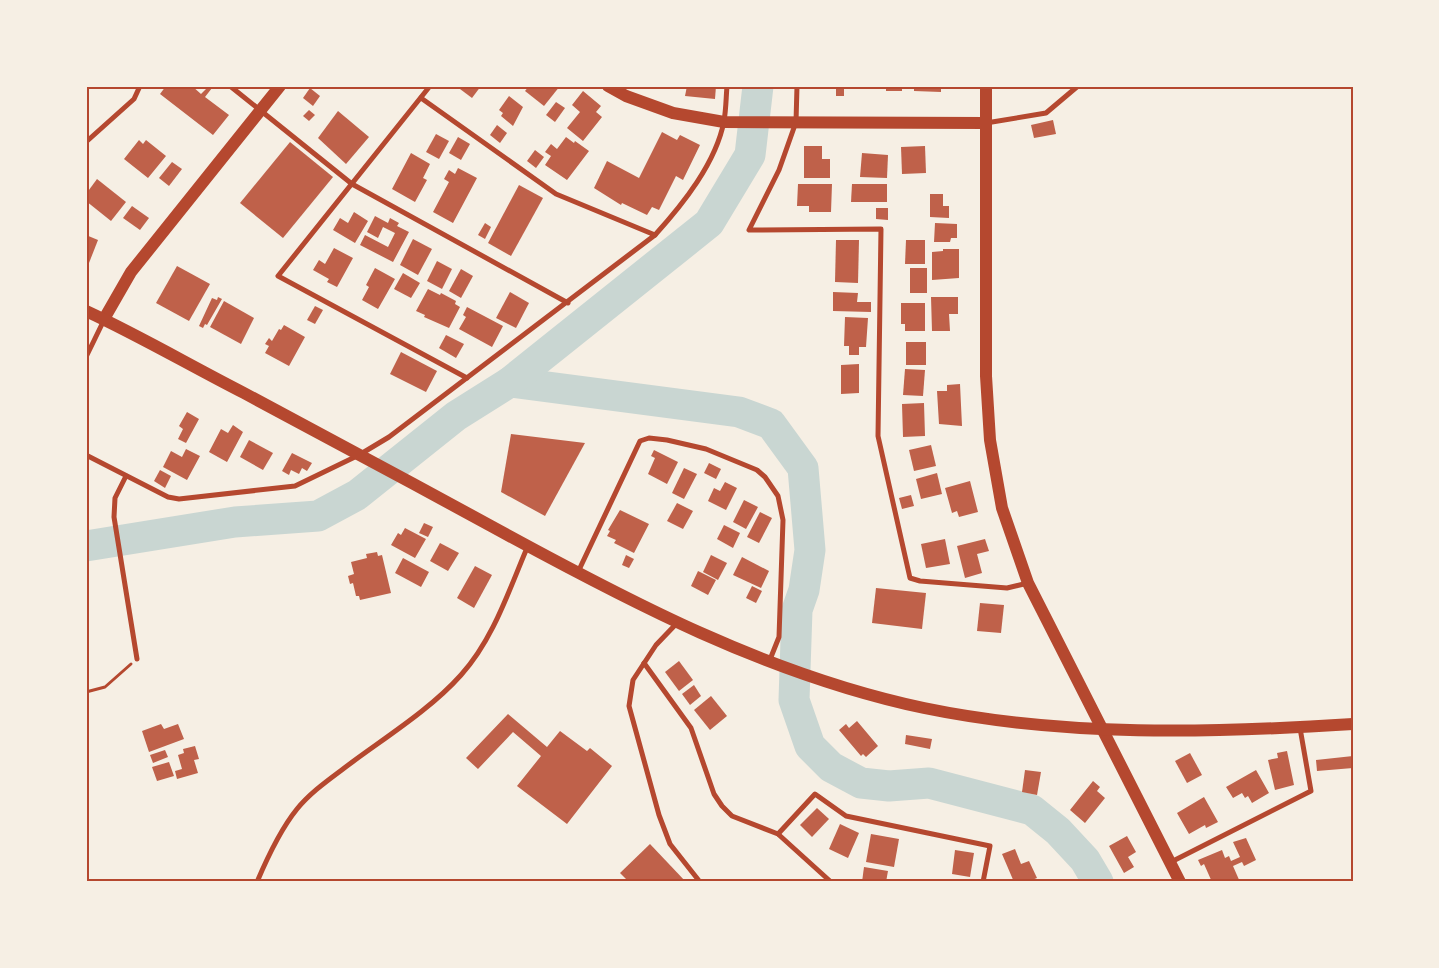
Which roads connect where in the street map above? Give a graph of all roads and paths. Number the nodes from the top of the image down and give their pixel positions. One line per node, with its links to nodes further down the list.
1 (140, 86): 15 (street)
2 (230, 86): 11 (street)
3 (280, 86): 11 (main road)
4 (430, 86): 10 (street)
5 (608, 86): 12 (main road)
6 (727, 86): 12 (street)
7 (797, 86): 13 (street)
8 (986, 86): 14 (main road)
9 (1078, 86): 14 (street)
10 (421, 98): 16 (street); 17 (street)
11 (261, 110): 16 (street); 20 (main road)
12 (727, 122): 13 (main road); 17 (street)
13 (791, 122): 14 (main road); 28 (street)
14 (986, 123): 28 (main road)
15 (86, 142)
16 (352, 184): 18 (street); 22 (street)
17 (655, 235): 18 (street)
18 (568, 303): 22 (street)
19 (86, 311): 20 (main road)
20 (104, 319): 21 (street); 24 (main road)
21 (86, 357)
22 (467, 378): 24 (street)
23 (86, 455): 25 (street)
24 (363, 457): 25 (street); 26 (main road)
25 (126, 476): 30 (street)
26 (528, 546): 27 (main road); 39 (street)
27 (578, 573): 29 (main road); 32 (street)
28 (1028, 583): 36 (main road)
29 (678, 622): 31 (street); 32 (main road)
30 (137, 659): 33 (path)
31 (644, 663): 37 (street); 40 (street)
32 (772, 664): 36 (main road)
33 (86, 692)
34 (1353, 724): 35 (main road)
35 (1300, 727): 36 (main road); 38 (street)
36 (1101, 729): 38 (main road)
37 (778, 834): 41 (street); 42 (street)
38 (1170, 862): 43 (main road)
39 (257, 882)
40 (700, 882)
41 (831, 882)
42 (983, 882)
43 (1180, 882)

